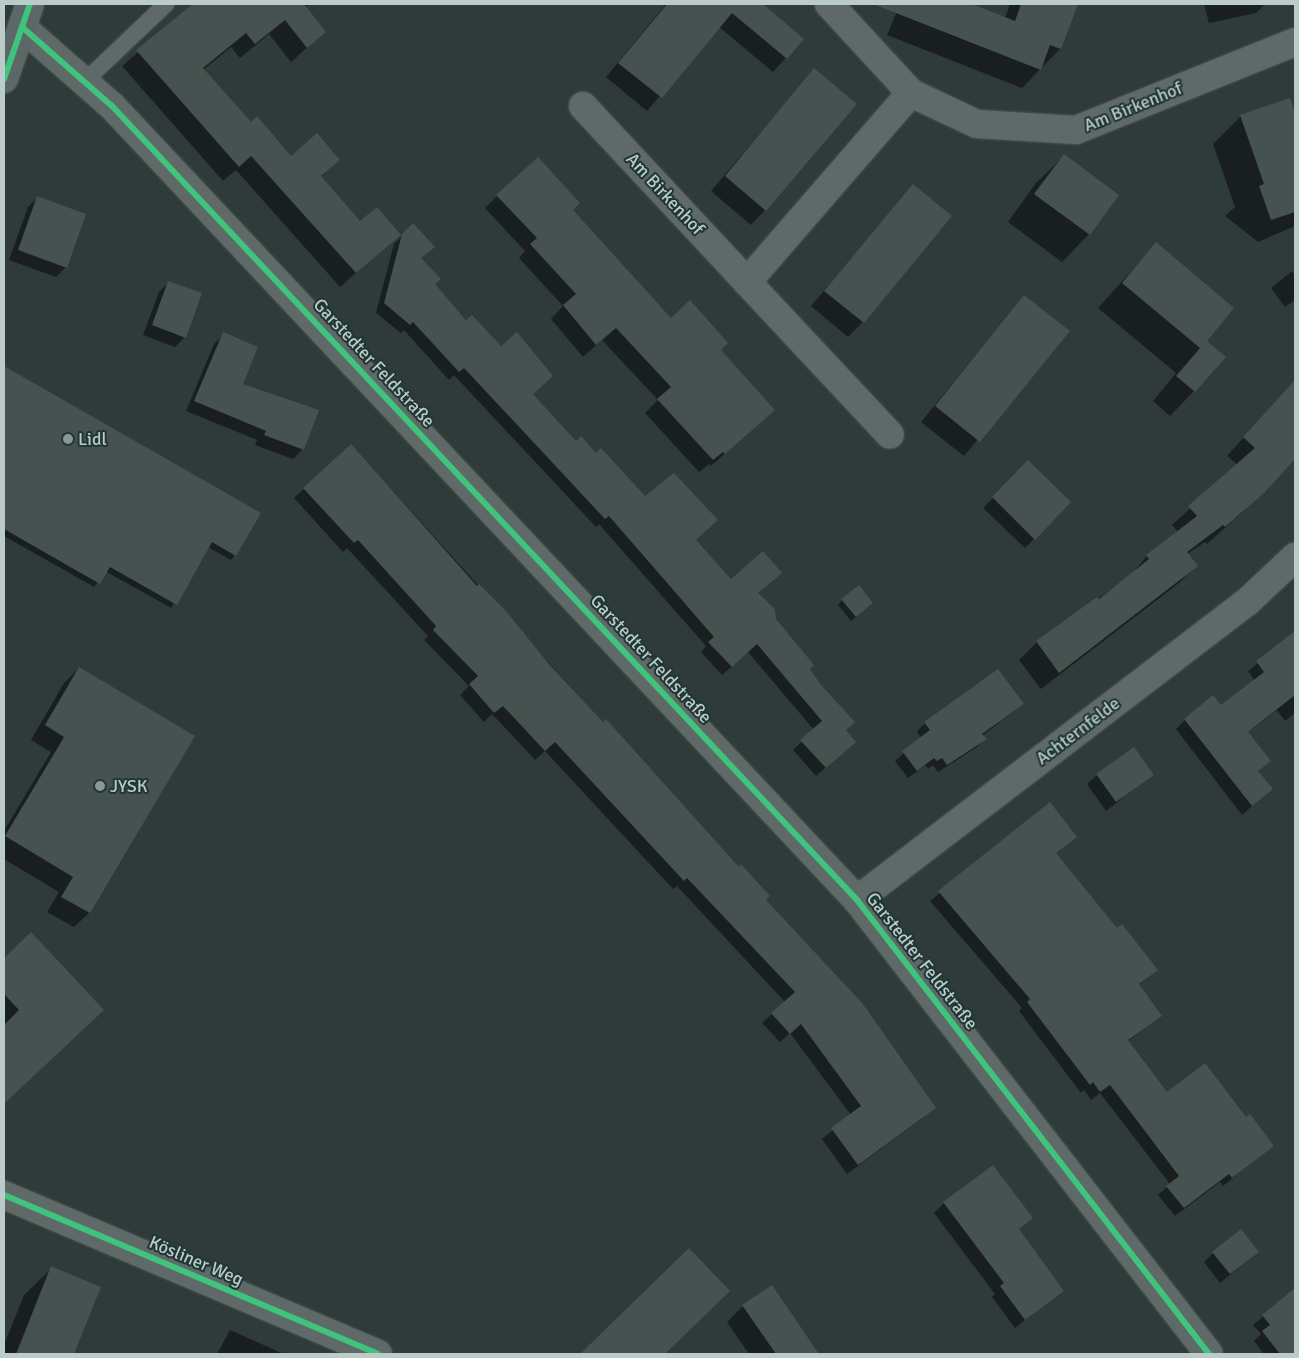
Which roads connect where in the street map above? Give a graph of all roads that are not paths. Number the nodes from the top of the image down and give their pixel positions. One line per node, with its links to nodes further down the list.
1 (166, 4): 6 (lane)
2 (829, 4): 7 (street, Am Birkenhof)
3 (26, 15): 5 (street); 6 (street, Garstedter Feldstraße)
4 (1295, 42): 7 (street, Am Birkenhof)
5 (4, 79)
6 (85, 81): 12 (street, Garstedter Feldstraße)
7 (911, 93): 9 (street)
8 (583, 106): 9 (street, Am Birkenhof)
9 (747, 282): 10 (street, Am Birkenhof)
10 (890, 435)
11 (1295, 557): 12 (street, Achternfelde)
12 (857, 900): 15 (street, Garstedter Feldstraße)
13 (4, 1195): 14 (street, Kösliner Weg)
14 (378, 1354)
15 (1209, 1354)

